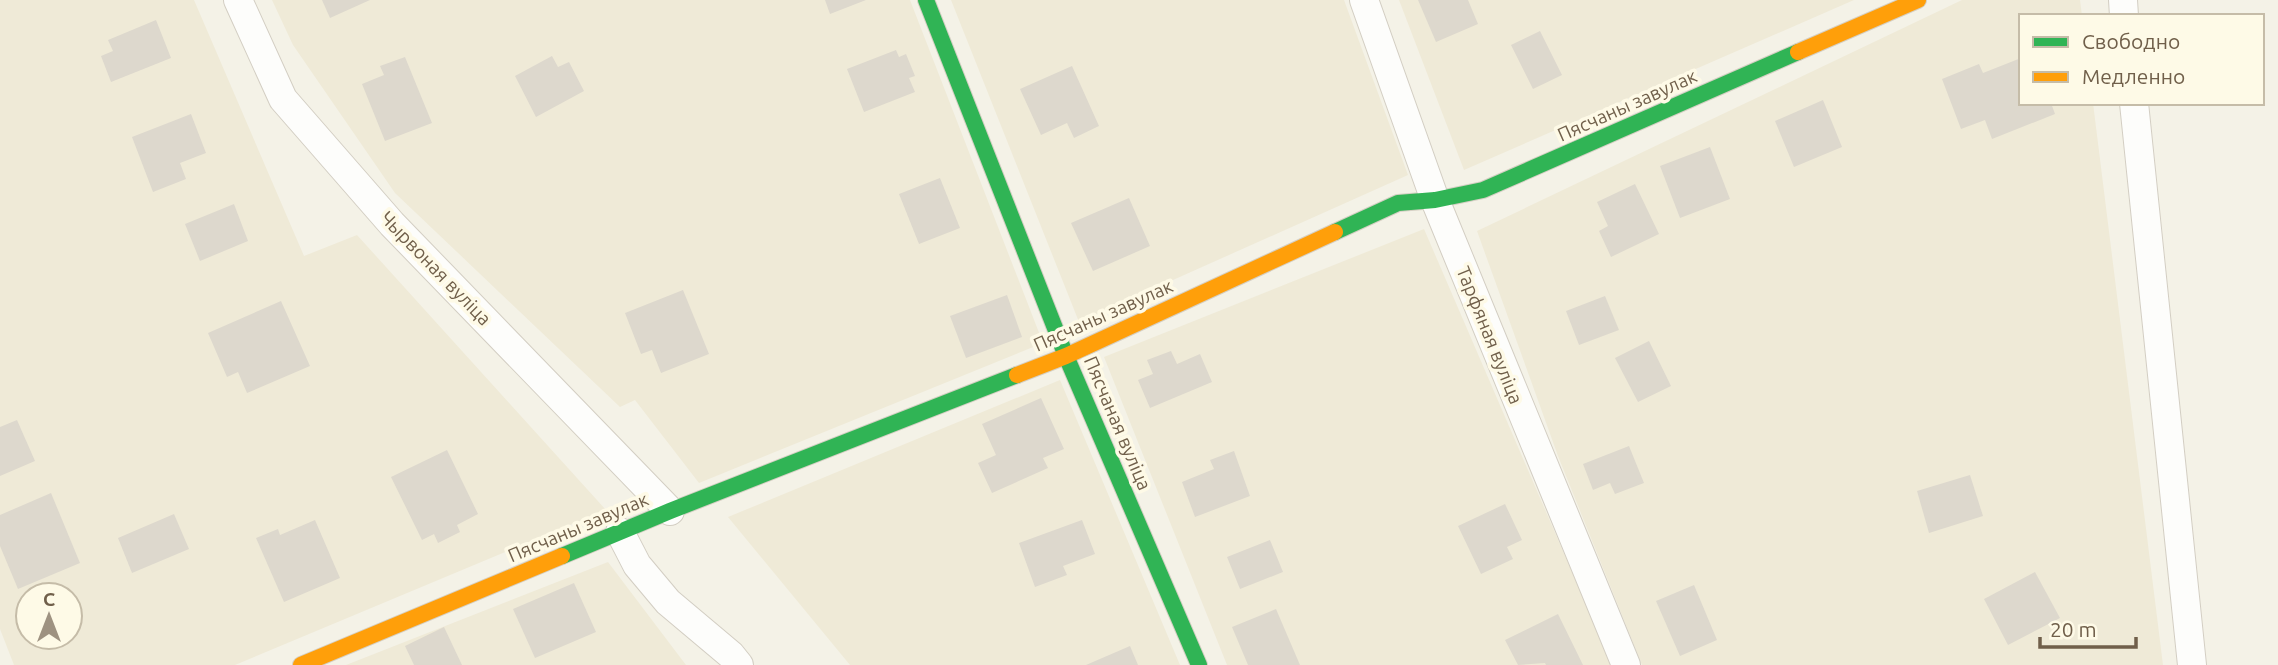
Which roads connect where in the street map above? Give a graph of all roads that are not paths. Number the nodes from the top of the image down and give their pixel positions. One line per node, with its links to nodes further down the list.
1 (238, 0): 8 (street, Чырвоная вуліца)
2 (926, 0): 7 (street, Пясчаная вуліца)
3 (1364, 0): 6 (street, Тарфяная вуліца)
4 (1918, 0): 6 (street, Пясчаны завулак)
5 (2134, 105): 14 (street)
6 (1435, 200): 7 (street, Пясчаны завулак); 13 (street, Тарфяная вуліца)
7 (1066, 356): 8 (street, Пясчаны завулак); 12 (street, Пясчаная вуліца)
8 (670, 511): 9 (street, Пясчаны завулак)
9 (620, 532): 10 (street, Пясчаны завулак); 11 (street)
10 (301, 665)
11 (739, 665)
12 (1199, 665)
13 (1626, 665)
14 (2192, 665)

